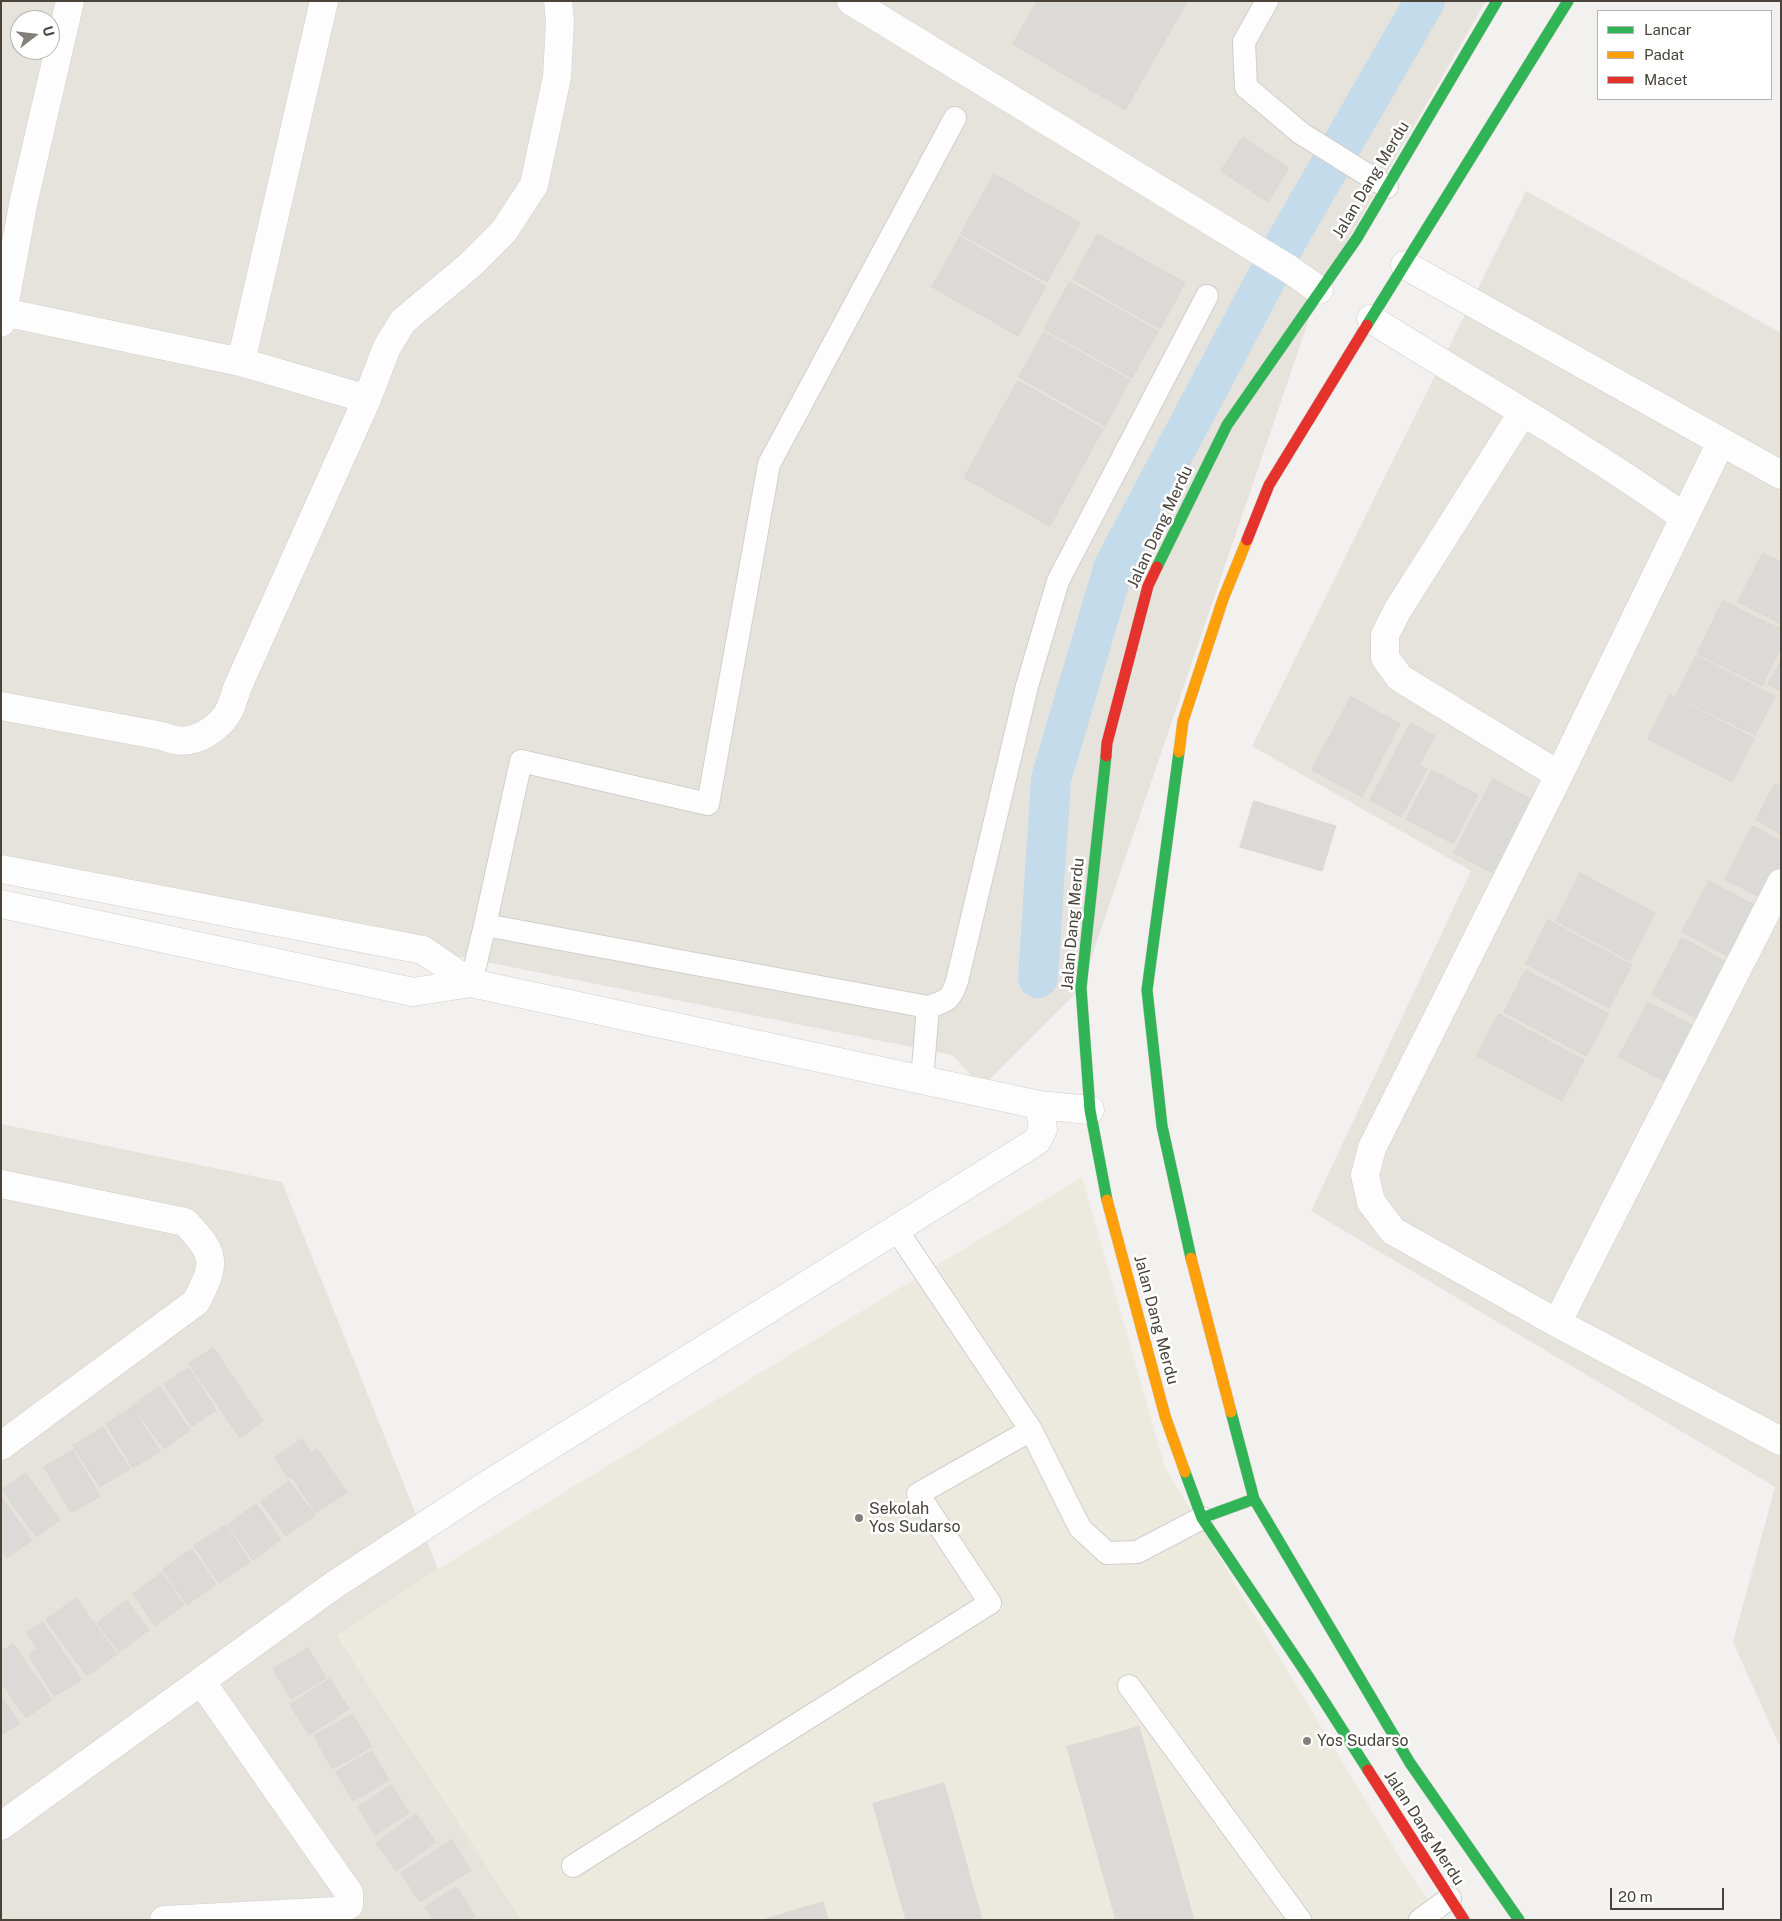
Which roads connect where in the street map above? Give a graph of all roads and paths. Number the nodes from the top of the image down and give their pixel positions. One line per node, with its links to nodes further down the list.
1 (70, 1): 13 (street)
2 (324, 1): 15 (street)
3 (558, 1): 16 (street)
4 (851, 1): 11 (street)
5 (1267, 1): 9 (lane)
6 (1497, 1): 9 (main road, Jalan Dang Merdu)
7 (1568, 1): 10 (main road, Jalan Dang Merdu)
8 (955, 118): 26 (lane)
9 (1387, 187): 11 (main road, Jalan Dang Merdu)
10 (1405, 265): 14 (main road, Jalan Dang Merdu); 18 (street)
11 (1320, 290): 31 (main road, Jalan Dang Merdu)
12 (1207, 296): 28 (lane)
13 (2, 318): 15 (street)
14 (1371, 319): 17 (street); 38 (main road, Jalan Dang Merdu)
15 (240, 362): 16 (street)
16 (367, 398): 21 (street)
17 (1523, 412): 20 (street); 22 (street)
18 (1721, 442): 19 (street); 20 (street)
19 (1781, 475)
20 (1684, 516): 22 (street)
21 (1, 706)
22 (1559, 776): 34 (street)
23 (1, 869): 27 (street)
24 (1781, 883): 34 (street)
25 (1, 904): 27 (street)
26 (485, 925): 27 (lane); 28 (lane)
27 (471, 983): 29 (street)
28 (928, 1007): 29 (lane)
29 (922, 1080): 30 (street)
30 (1039, 1104): 31 (street); 33 (street)
31 (1090, 1110): 39 (main road, Jalan Dang Merdu)
32 (1, 1184): 37 (street)
33 (896, 1229): 35 (lane); 40 (street)
34 (1557, 1323): 36 (street)
35 (1031, 1430): 39 (lane); 43 (lane)
36 (1781, 1440)
37 (1, 1446)
38 (1254, 1498): 39 (main road); 49 (main road, Jalan Dang Merdu)
39 (1202, 1518): 44 (main road, Jalan Dang Merdu)
40 (201, 1681): 42 (street); 45 (street)
41 (1128, 1686): 46 (lane)
42 (1, 1826)
43 (573, 1866)
44 (1450, 1898): 47 (lane); 48 (main road, Jalan Dang Merdu)
45 (164, 1920)
46 (1300, 1920)
47 (1420, 1920)
48 (1464, 1920)
49 (1519, 1920)

